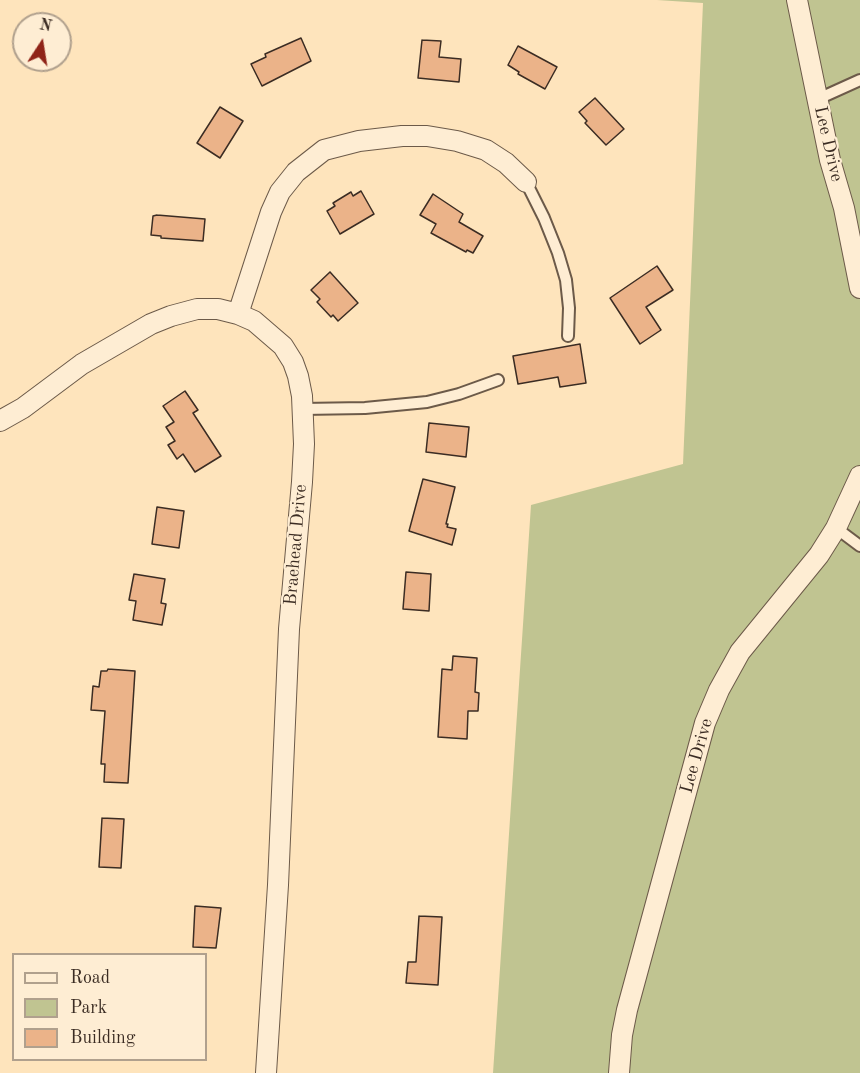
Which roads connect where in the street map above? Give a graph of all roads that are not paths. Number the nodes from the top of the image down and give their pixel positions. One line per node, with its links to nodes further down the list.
1 (797, 0): 3 (street, Lee Drive)
2 (860, 80): 3 (lane)
3 (818, 99): 5 (street, Lee Drive)
4 (525, 182): 6 (street); 7 (lane)
5 (860, 288)
6 (238, 314): 9 (street, Braehead Drive); 10 (street, Braehead Drive)
7 (568, 336)
8 (498, 380): 9 (lane)
9 (302, 409): 14 (street, Braehead Drive)
10 (0, 421)
11 (860, 476): 12 (street, Lee Drive)
12 (836, 528): 13 (lane); 15 (street, Lee Drive)
13 (860, 546)
14 (266, 1073)
15 (619, 1073)

